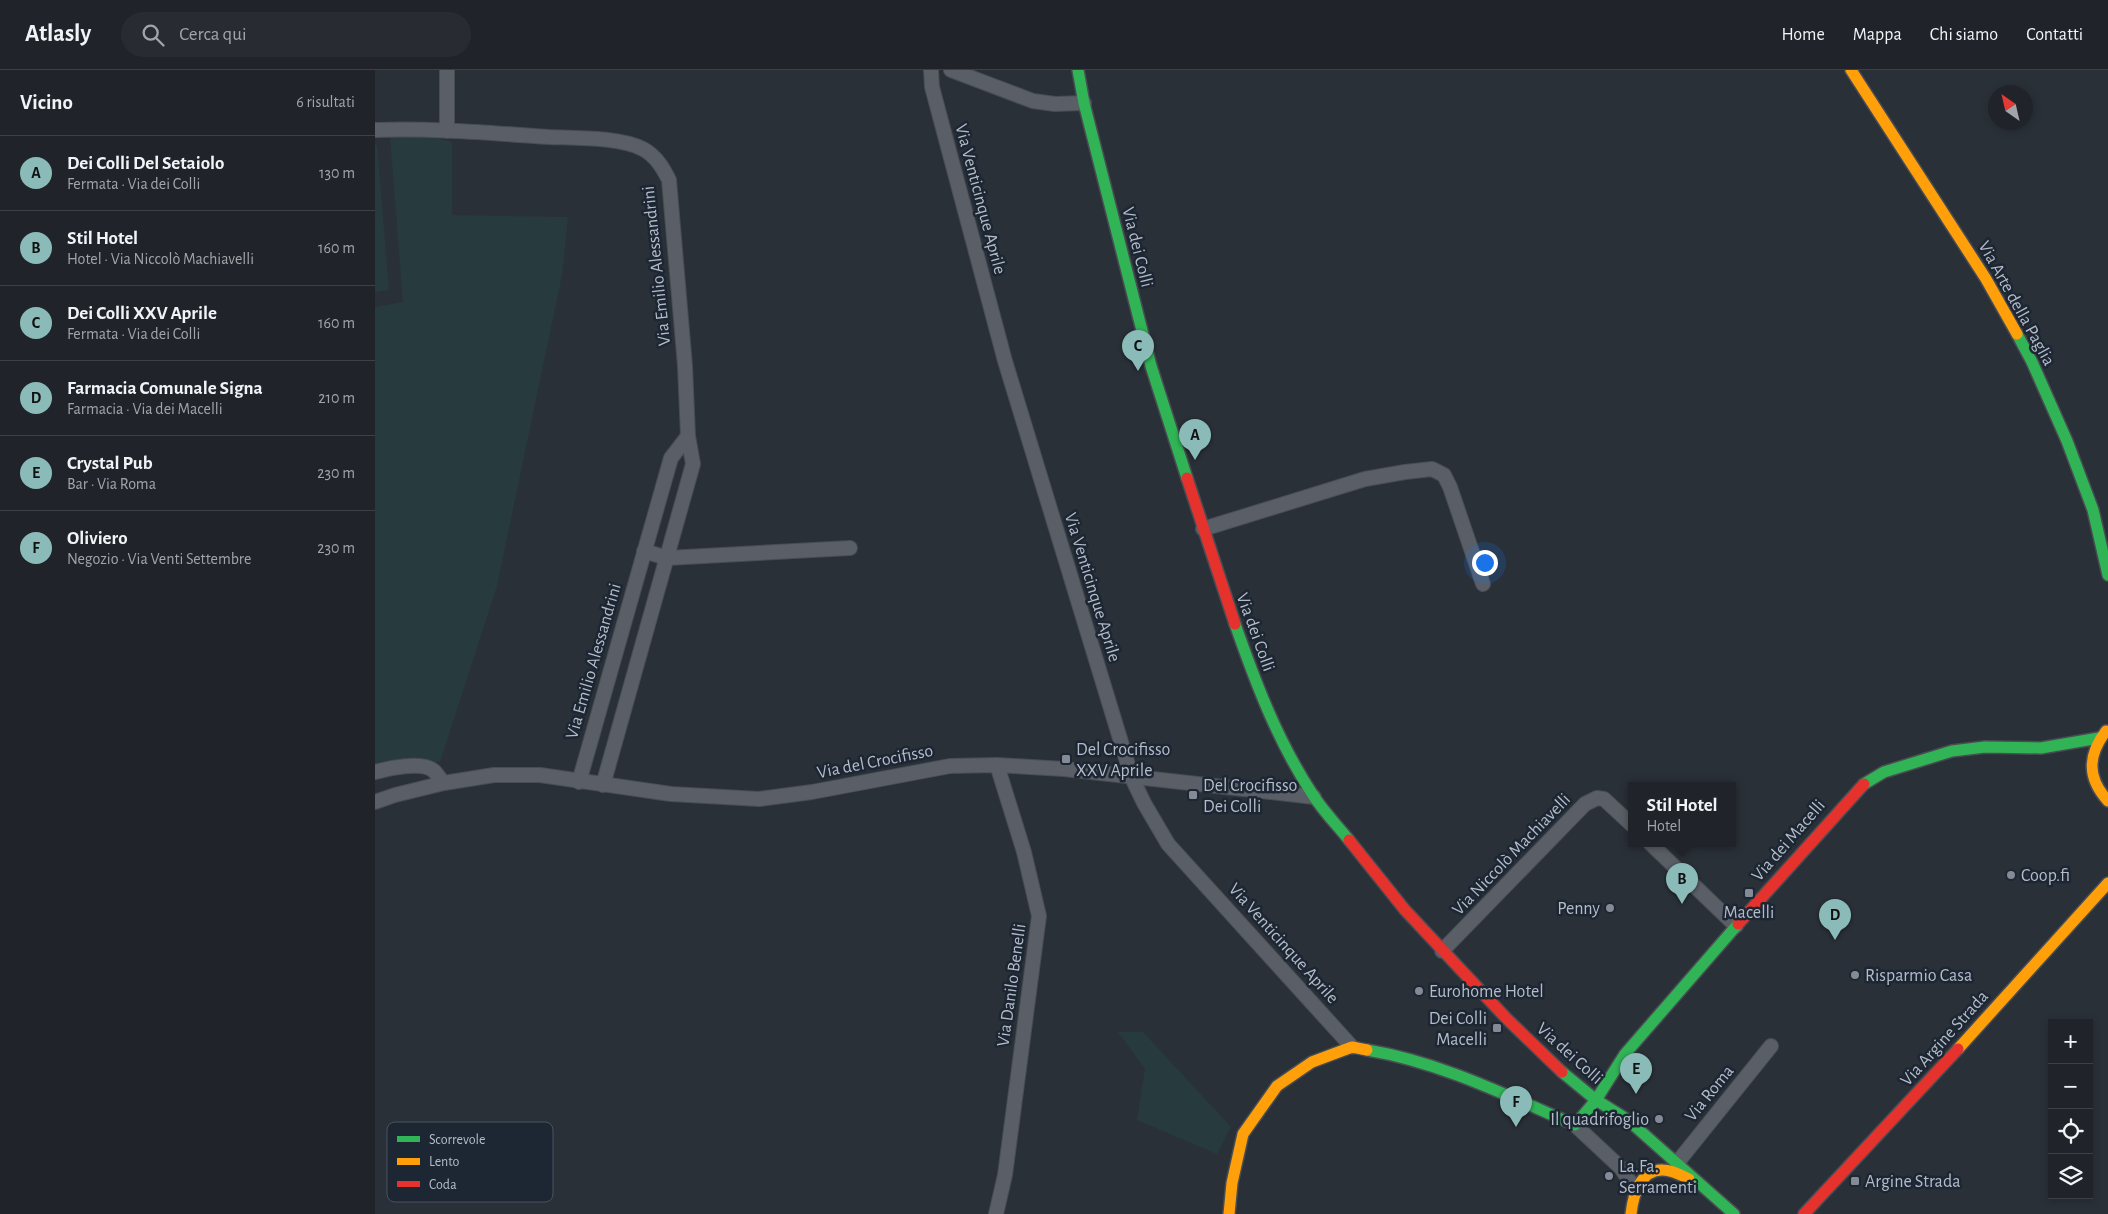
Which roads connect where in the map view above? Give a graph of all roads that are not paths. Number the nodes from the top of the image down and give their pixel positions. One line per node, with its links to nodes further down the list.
1 (447, 70): 8 (street)
2 (931, 70): 19 (street, Via Venticinque Aprile)
3 (951, 70): 6 (street)
4 (1078, 70): 6 (main road, Via dei Colli)
5 (1851, 70): 14 (main road, Via Arte della Paglia)
6 (1084, 103): 10 (main road, Via dei Colli)
7 (375, 130): 8 (street, Via Emilio Alessandrini)
8 (447, 131): 9 (street, Via Emilio Alessandrini)
9 (688, 436): 12 (street, Via Emilio Alessandrini); 13 (street, Via Emilio Alessandrini)
10 (1203, 529): 15 (street); 23 (main road, Via dei Colli)
11 (850, 548): 13 (street)
12 (644, 551): 13 (street); 20 (street, Via Emilio Alessandrini)
13 (667, 558): 22 (street, Via Emilio Alessandrini)
14 (2108, 575)
15 (1483, 584)
16 (2106, 731): 24 (main road); 29 (main road, Via dei Macelli)
17 (997, 765): 19 (street, Via del Crocifisso); 22 (street, Via del Crocifisso); 42 (street, Via Danilo Benelli)
18 (375, 772): 21 (street)
19 (1132, 778): 23 (street, Via del Crocifisso); 32 (street, Via Venticinque Aprile)
20 (579, 782): 21 (street, Via del Crocifisso); 22 (street, Via del Crocifisso)
21 (444, 783): 25 (street, Via del Crocifisso)
22 (603, 785)
23 (1315, 797): 30 (main road, Via dei Colli)
24 (2108, 801)
25 (375, 802)
26 (1628, 821): 30 (street, Via Niccolò Machiavelli)
27 (1655, 847): 29 (street)
28 (2108, 883): 46 (main road, Via Argine Strada)
29 (1736, 926): 33 (main road, Via dei Macelli)
30 (1442, 951): 34 (main road, Via dei Colli)
31 (1771, 1046): 39 (street, Via Roma)
32 (1352, 1047): 38 (main road); 43 (main road)
33 (1620, 1060): 35 (main road, Via dei Macelli); 37 (main road, Via dei Macelli)
34 (1559, 1068): 36 (main road); 37 (main road, Via dei Colli)
35 (1599, 1074)
36 (1585, 1077)
37 (1596, 1100): 38 (main road, Via dei Macelli); 39 (main road)
38 (1575, 1125): 41 (street)
39 (1677, 1163): 40 (main road)
40 (1700, 1184): 41 (main road); 45 (main road)
41 (1636, 1191): 44 (main road)
42 (996, 1214)
43 (1229, 1214)
44 (1631, 1214)
45 (1734, 1214)
46 (1804, 1214)

